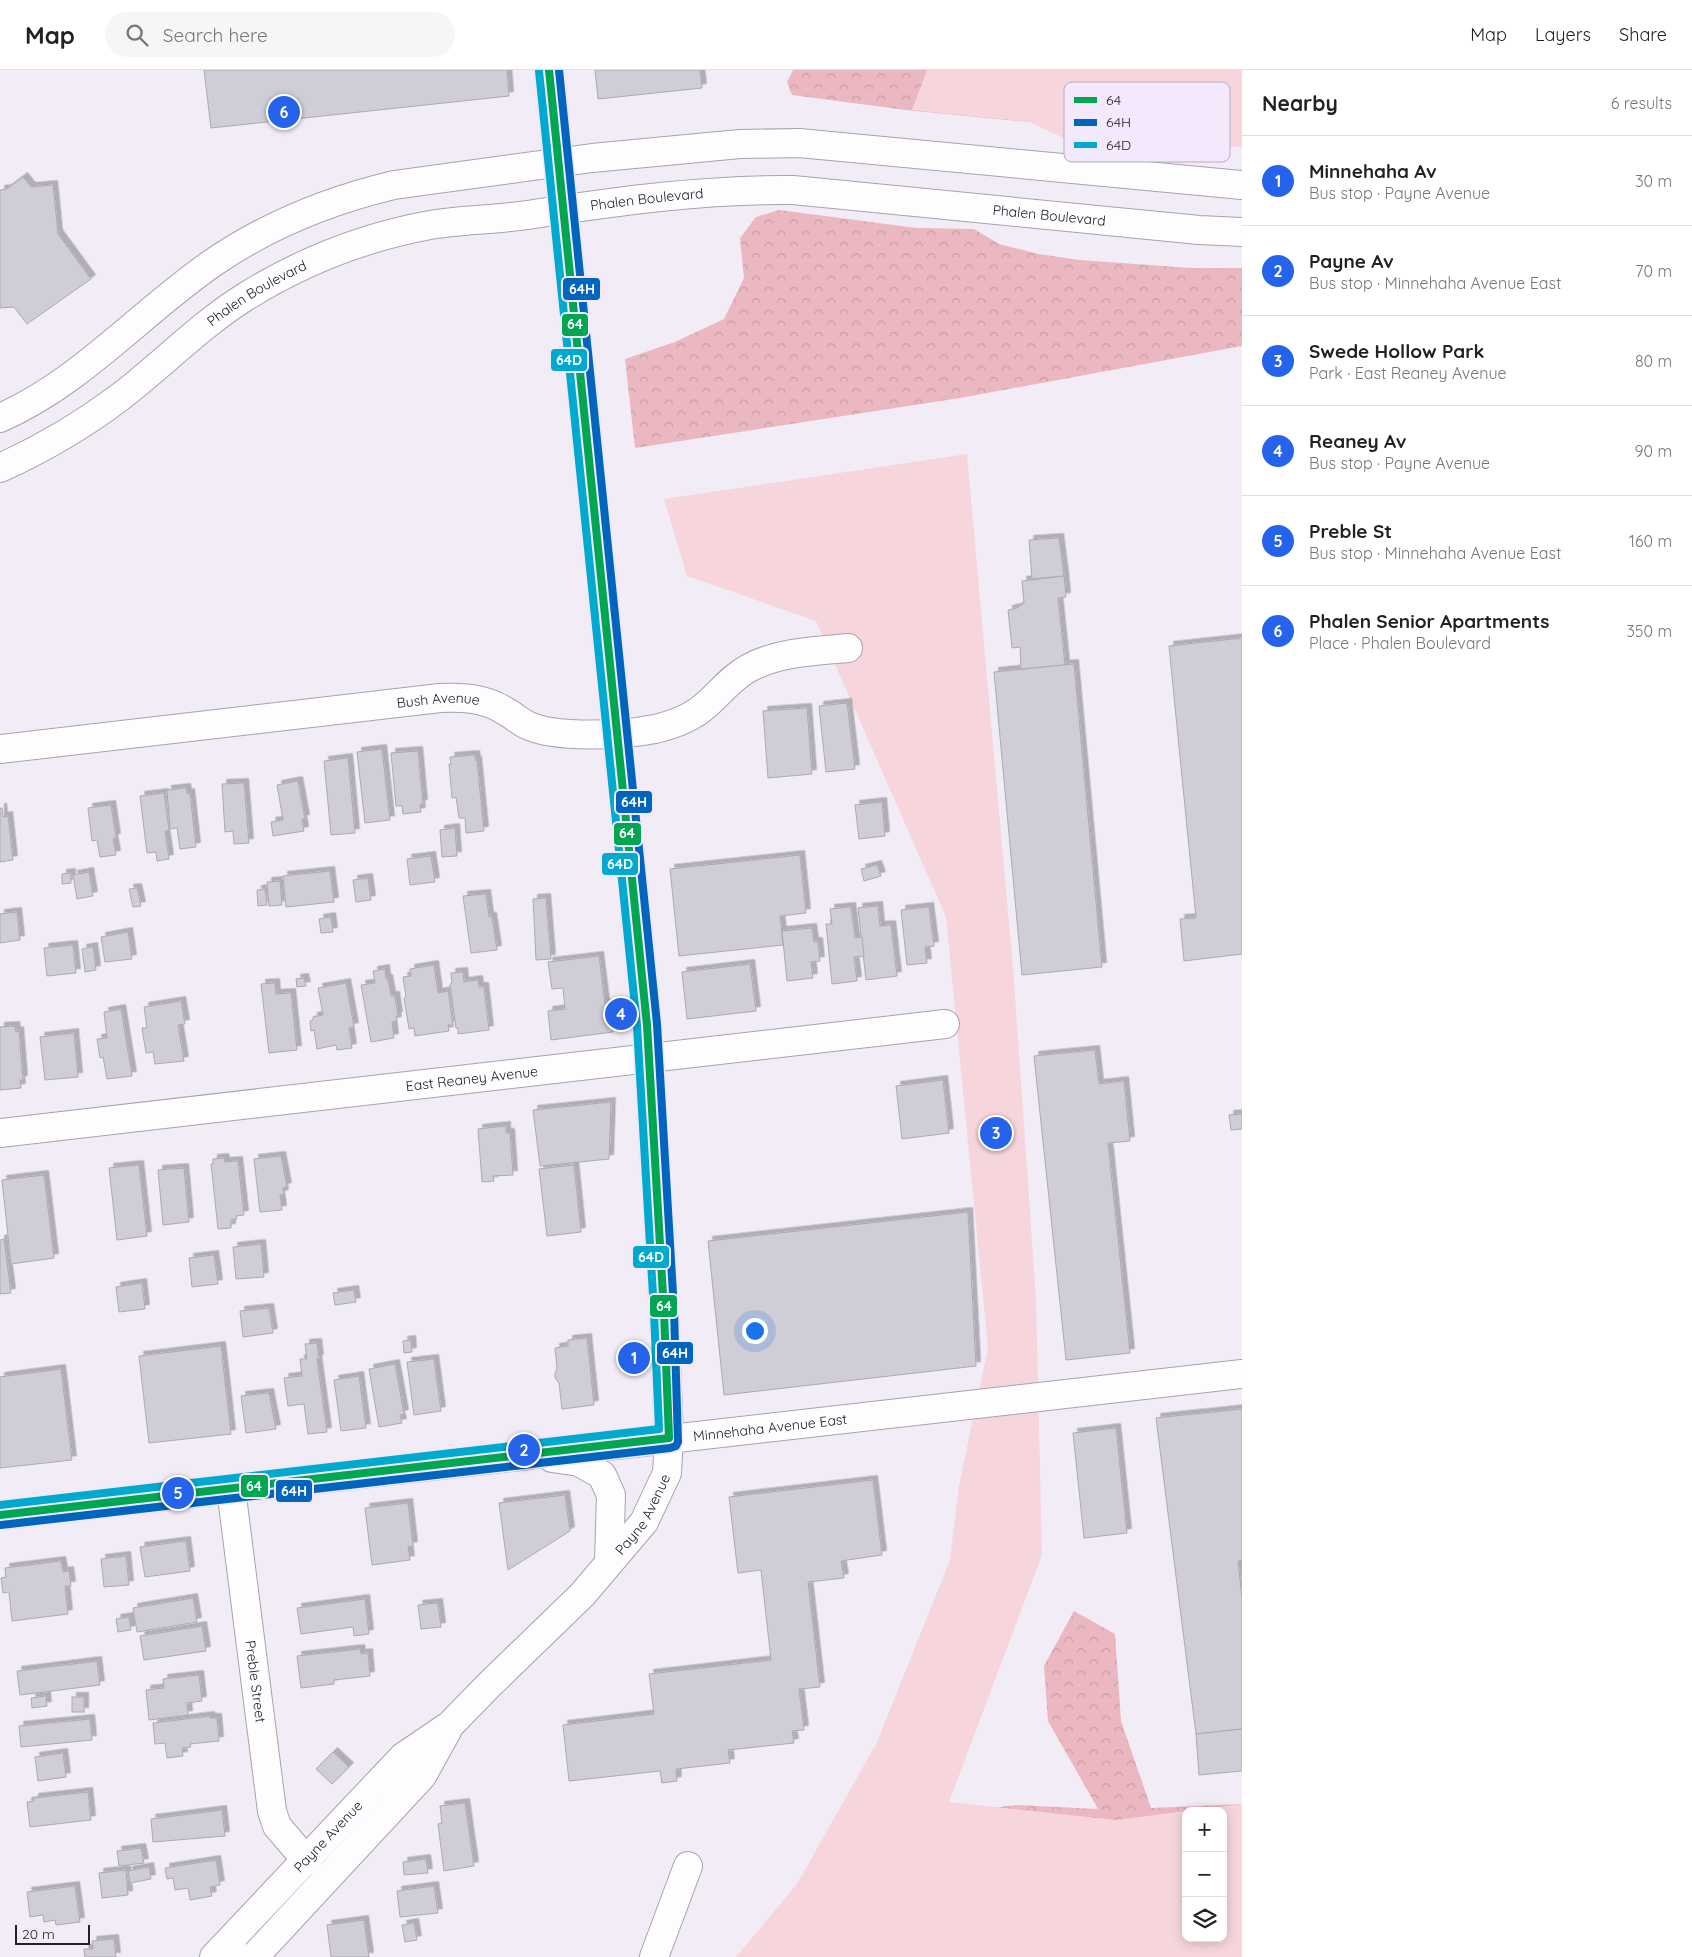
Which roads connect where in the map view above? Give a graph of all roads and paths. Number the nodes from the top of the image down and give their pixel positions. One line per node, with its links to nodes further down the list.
1 (549, 70): 2 (street, Payne Avenue)
2 (559, 162): 3 (street); 4 (street, Payne Avenue); 6 (street)
3 (1242, 185)
4 (564, 209): 5 (street, Phalen Boulevard); 7 (street, Phalen Boulevard); 9 (street, Payne Avenue)
5 (1242, 232)
6 (0, 418)
7 (0, 468)
8 (848, 648): 9 (street, Bush Avenue)
9 (617, 734): 10 (street, Bush Avenue); 12 (street, Payne Avenue)
10 (0, 749)
11 (945, 1024): 12 (street, East Reaney Avenue)
12 (650, 1059): 13 (street, East Reaney Avenue); 15 (street, Payne Avenue)
13 (0, 1134)
14 (1242, 1374): 15 (street, Minnehaha Avenue East)
15 (669, 1438): 16 (street, Minnehaha Avenue East); 19 (street, Payne Avenue)
16 (528, 1454): 17 (street, Minnehaha Avenue East); 19 (street)
17 (231, 1490): 18 (street, Minnehaha Avenue East); 21 (street, Preble Street)
18 (0, 1515)
19 (609, 1562): 20 (street, Payne Avenue)
20 (450, 1726): 21 (street, Payne Avenue); 24 (street, Payne Avenue)
21 (307, 1860): 23 (street, Payne Avenue)
22 (688, 1866): 25 (street)
23 (226, 1953)
24 (254, 1957)
25 (654, 1957)

